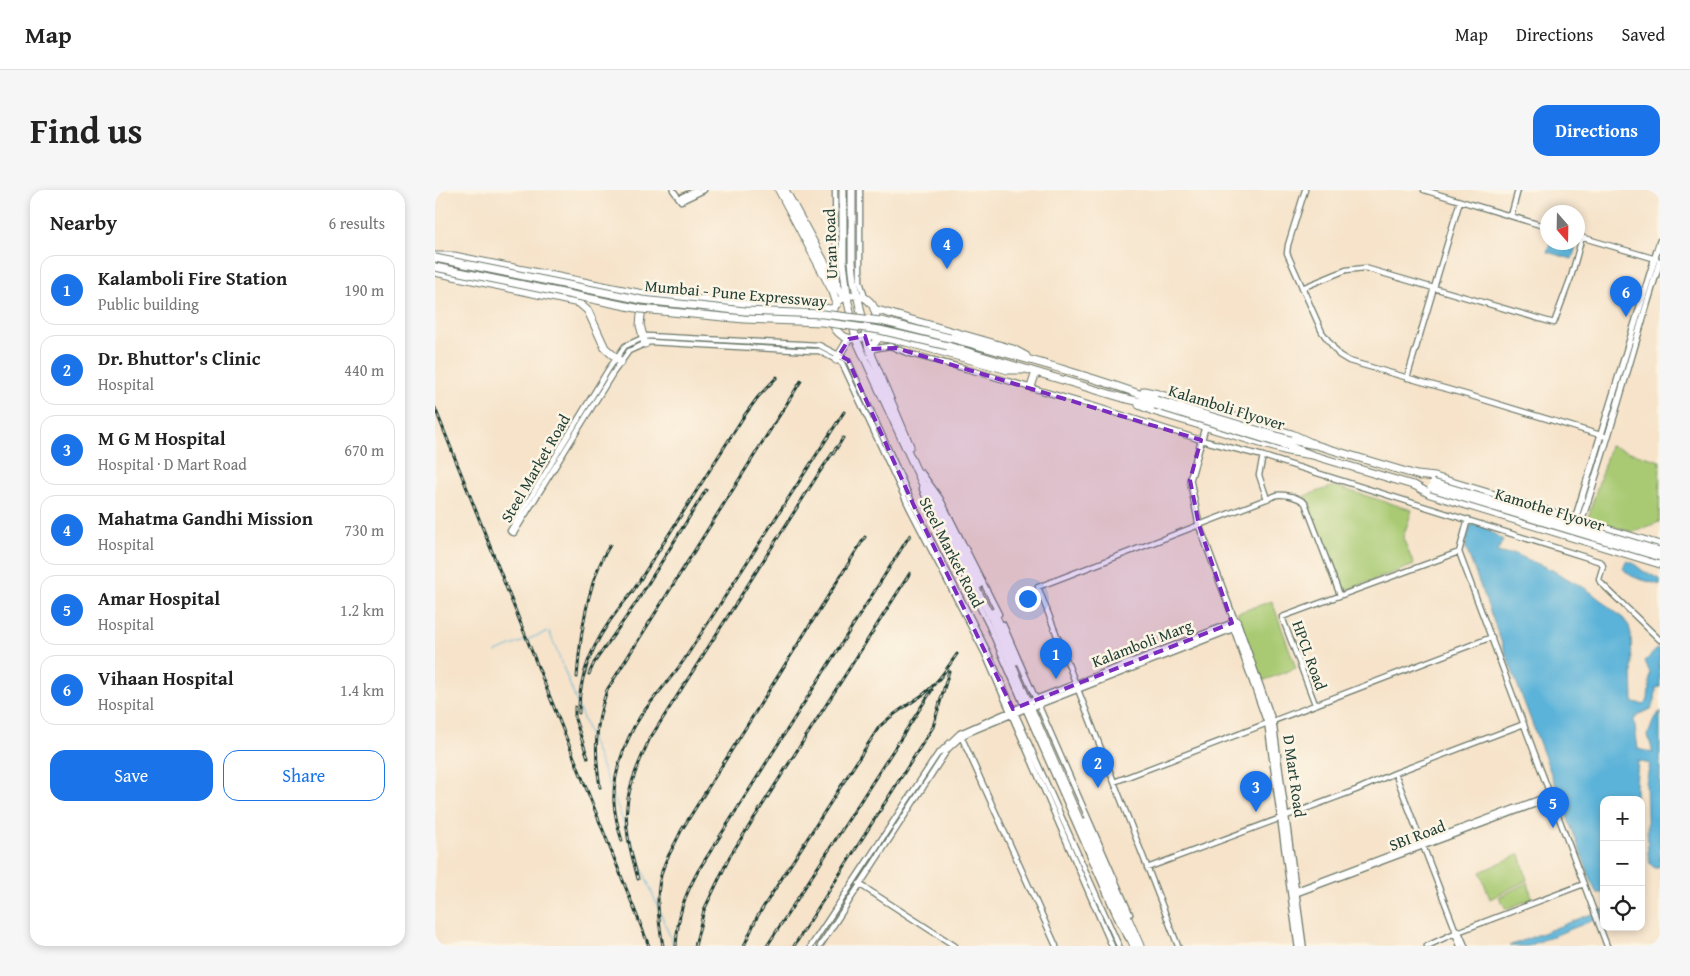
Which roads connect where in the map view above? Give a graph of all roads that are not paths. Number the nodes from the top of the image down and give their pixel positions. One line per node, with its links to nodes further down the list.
1 (673, 190): 14 (street)
2 (678, 190): 14 (street)
3 (696, 190): 14 (street)
4 (704, 190): 14 (street)
5 (779, 190): 31 (highway)
6 (785, 190): 25 (highway)
7 (835, 190): 25 (street)
8 (843, 190): 29 (highway, Uran Road)
9 (852, 190): 30 (highway, Uran Road)
10 (860, 190): 30 (street)
11 (1305, 190): 26 (street)
12 (1425, 190): 15 (street)
13 (1518, 190): 16 (street)
14 (682, 198)
15 (1460, 201): 16 (street); 27 (street)
16 (1511, 216): 17 (street)
17 (1540, 225)
18 (1585, 238): 22 (street)
19 (1660, 241): 22 (main road)
20 (1577, 250): 27 (street)
21 (435, 257): 28 (highway); 39 (highway, Mumbai - Pune Expressway, bridge)
22 (1658, 260): 49 (main road)
23 (435, 267): 41 (highway, Mumbai - Pune Expressway, bridge)
24 (435, 272): 40 (highway)
25 (838, 287): 29 (highway)
26 (1302, 288): 27 (street); 42 (street)
27 (1434, 288): 42 (street)
28 (643, 294): 31 (highway); 36 (highway)
29 (845, 297): 30 (highway); 31 (highway); 35 (highway)
30 (861, 297): 32 (highway); 33 (highway, Uran Road)
31 (835, 306): 35 (highway)
32 (874, 309): 33 (highway); 39 (highway)
33 (866, 335): 34 (highway); 35 (highway); 37 (highway, Uran Road)
34 (880, 336): 37 (highway); 41 (highway)
35 (853, 339): 38 (highway); 55 (highway)
36 (644, 341): 38 (street, Steel Market Road); 40 (street, Steel Market Road)
37 (871, 352): 43 (street); 55 (highway, Uran Road)
38 (838, 358): 77 (street, Steel Market Road)
39 (1033, 360): 44 (highway)
40 (619, 361): 40 (street, Steel Market Road)
41 (1033, 371): 43 (highway); 45 (highway)
42 (1407, 378): 49 (street)
43 (1031, 388): 50 (street)
44 (1126, 388): 46 (highway); 47 (highway)
45 (1123, 398): 46 (highway); 48 (highway)
46 (1156, 402): 51 (highway, Kalamboli Flyover, bridge)
47 (1210, 410): 48 (main road, D Mart Road); 52 (highway)
48 (1205, 427): 50 (main road, D Mart Road); 53 (highway)
49 (1604, 436): 61 (main road)
50 (1201, 440): 54 (street); 62 (main road, D Mart Road)
51 (1289, 443): 52 (highway); 53 (highway)
52 (1316, 444): 56 (highway)
53 (1312, 455): 57 (highway)
54 (1263, 456): 59 (street); 60 (street)
55 (920, 474): 75 (highway)
56 (1417, 475): 58 (highway); 61 (highway)
57 (1414, 485): 58 (highway); 63 (highway)
58 (1432, 485): 65 (highway, Kamothe Flyover, bridge); 68 (highway, Kamothe Flyover, bridge)
59 (1267, 499): 62 (street); 70 (street)
60 (1468, 519): 66 (street); 67 (street)
61 (1578, 521): 63 (main road); 64 (highway)
62 (1199, 525): 71 (main road, D Mart Road); 74 (street)
63 (1572, 540): 67 (street); 69 (highway)
64 (1660, 545)
65 (1660, 551)
66 (1459, 552): 70 (street); 72 (street)
67 (1568, 552): 73 (street)
68 (1660, 557)
69 (1660, 564)
70 (1340, 595): 76 (street, HPCL Road)
71 (1235, 623): 74 (main road, Kalamboli Marg); 78 (main road, D Mart Road)
72 (1492, 637): 76 (street); 79 (street)
73 (1660, 640)
74 (1077, 686): 75 (main road, Kalamboli Marg); 82 (street)
75 (1032, 704): 77 (street); 94 (highway)
76 (1315, 704): 78 (street)
77 (1012, 712): 80 (street); 91 (street, Steel Market Road); 93 (street, Steel Market Road)
78 (1270, 722): 82 (street); 84 (main road, D Mart Road)
79 (1524, 724): 81 (street); 83 (street)
80 (960, 735): 87 (street); 89 (street); 98 (street)
81 (1395, 773): 84 (street); 85 (street)
82 (1114, 782): 86 (street)
83 (1551, 796): 85 (street, SBI Road); 88 (street)
84 (1283, 816): 86 (street); 90 (main road, D Mart Road)
85 (1423, 845): 90 (street, SBI Road); 92 (street)
86 (1147, 868): 101 (street)
87 (854, 880): 89 (street); 95 (street)
88 (1584, 884): 92 (street); 107 (street)
89 (861, 885): 96 (street); 97 (street)
90 (1293, 893): 102 (main road, D Mart Road); 103 (main road, D Mart Road)
91 (1113, 931): 93 (street); 100 (street, Steel Market Road)
92 (1456, 931): 104 (street); 105 (street); 106 (street)
93 (1107, 934): 99 (street, Steel Market Road)
94 (1136, 944)
95 (811, 946)
96 (820, 946)
97 (955, 946)
98 (1056, 946)
99 (1112, 946)
100 (1119, 946)
101 (1178, 946)
102 (1298, 946)
103 (1303, 946)
104 (1427, 946)
105 (1460, 946)
106 (1465, 946)
107 (1607, 946)

